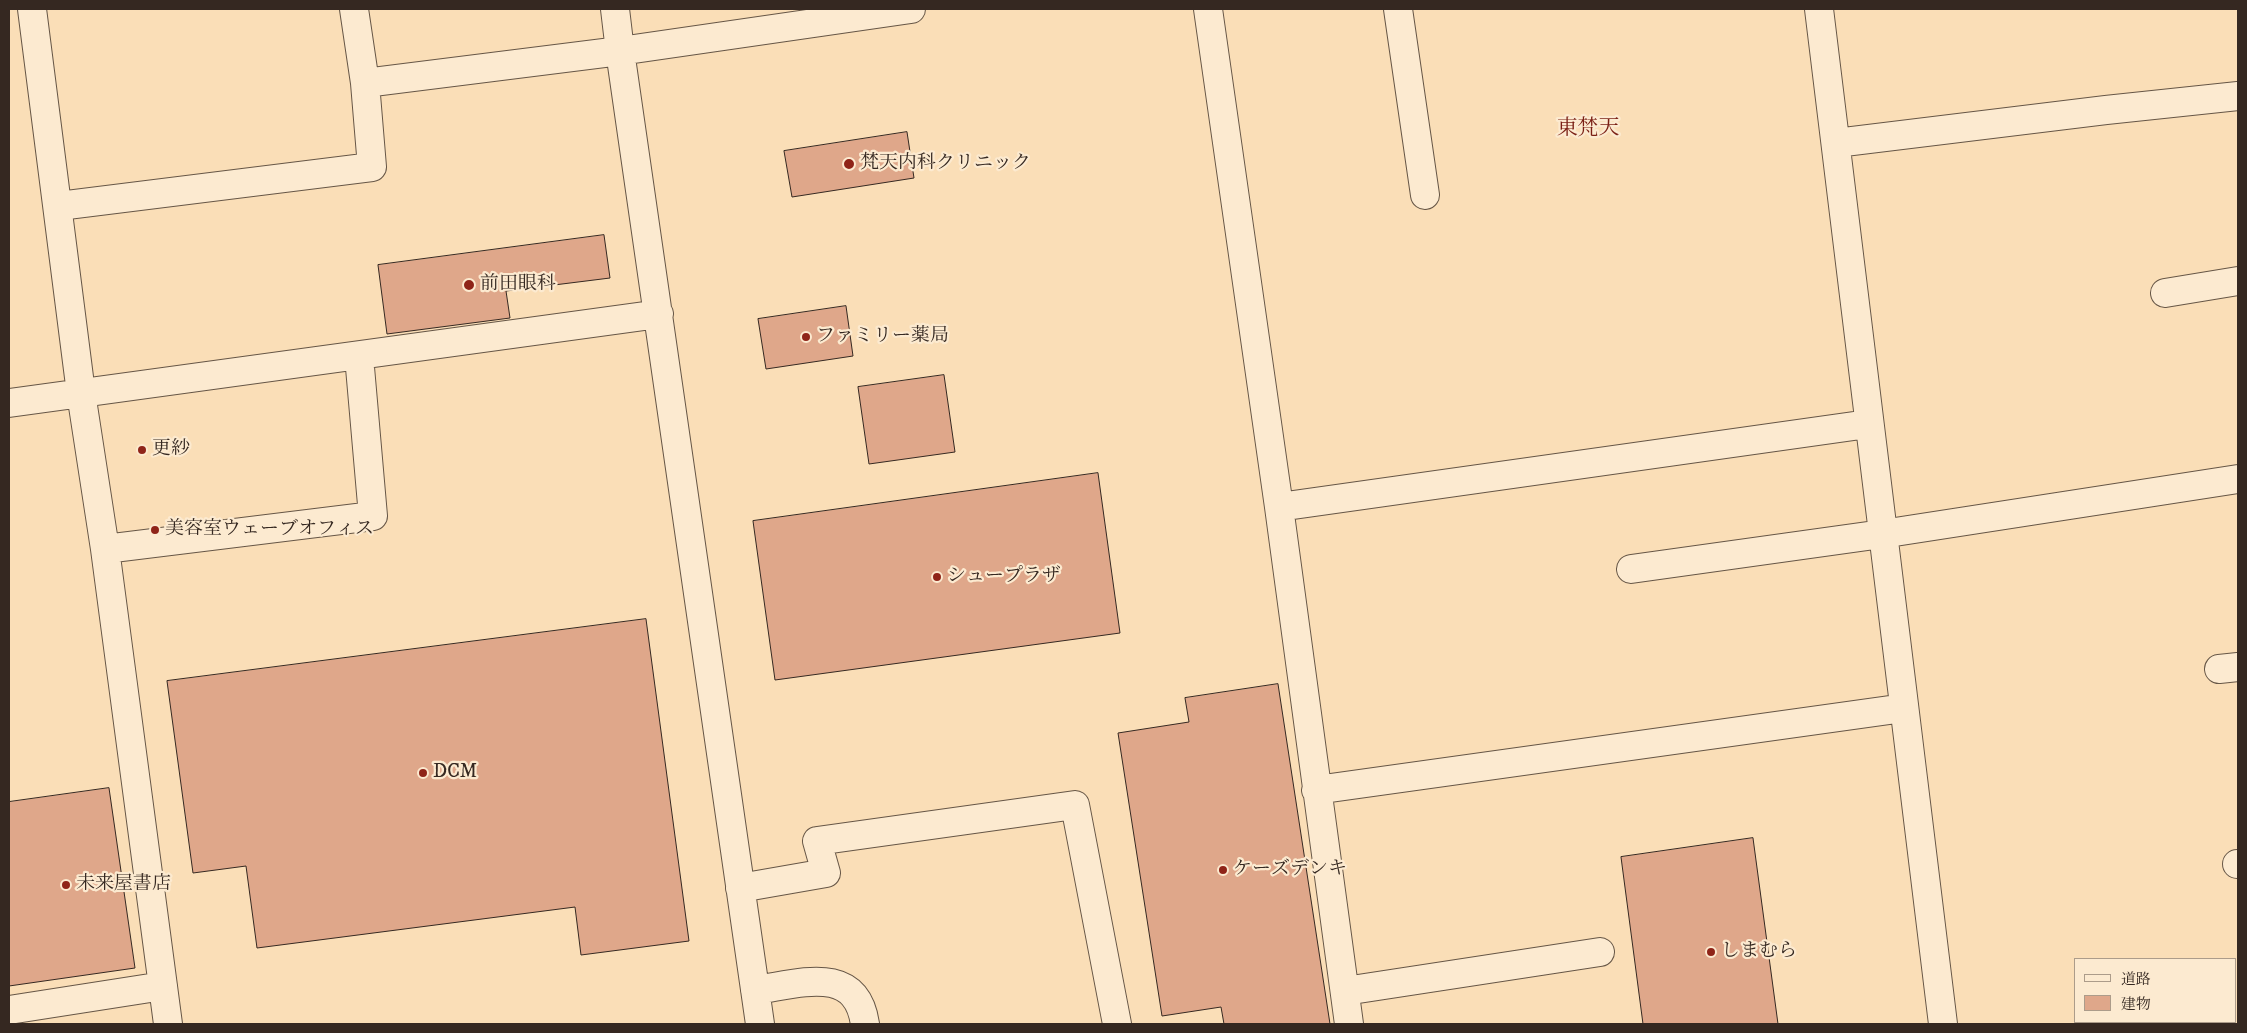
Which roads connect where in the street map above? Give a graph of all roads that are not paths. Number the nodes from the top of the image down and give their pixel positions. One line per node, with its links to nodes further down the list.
1 (32, 9): 13 (street)
2 (354, 9): 9 (street)
3 (615, 9): 8 (street)
4 (911, 9): 8 (street)
5 (1208, 9): 22 (street)
6 (1398, 9): 12 (street)
7 (1819, 9): 11 (street)
8 (620, 51): 9 (street); 16 (street)
9 (365, 83): 13 (street)
10 (2238, 96): 11 (street)
11 (1836, 143): 20 (street)
12 (1425, 195)
13 (59, 206): 18 (street)
14 (2238, 281): 15 (street)
15 (2165, 293)
16 (659, 314): 17 (street); 28 (street)
17 (359, 356): 18 (street); 24 (street)
18 (81, 393): 19 (street); 24 (street)
19 (9, 403)
20 (1868, 424): 22 (street); 23 (street)
21 (2238, 479): 23 (street)
22 (1279, 507): 27 (street)
23 (1882, 534): 25 (street); 26 (street)
24 (105, 549): 30 (street)
25 (1631, 569)
26 (1904, 708): 27 (street); 39 (street)
27 (1316, 790): 32 (street)
28 (740, 888): 31 (street); 37 (street)
29 (1600, 952): 32 (street)
30 (163, 986): 33 (street); 34 (street)
31 (755, 990): 35 (street); 36 (street)
32 (1344, 991): 38 (street)
33 (9, 1010)
34 (168, 1024)
35 (760, 1024)
36 (865, 1024)
37 (1117, 1024)
38 (1349, 1024)
39 (1943, 1024)

